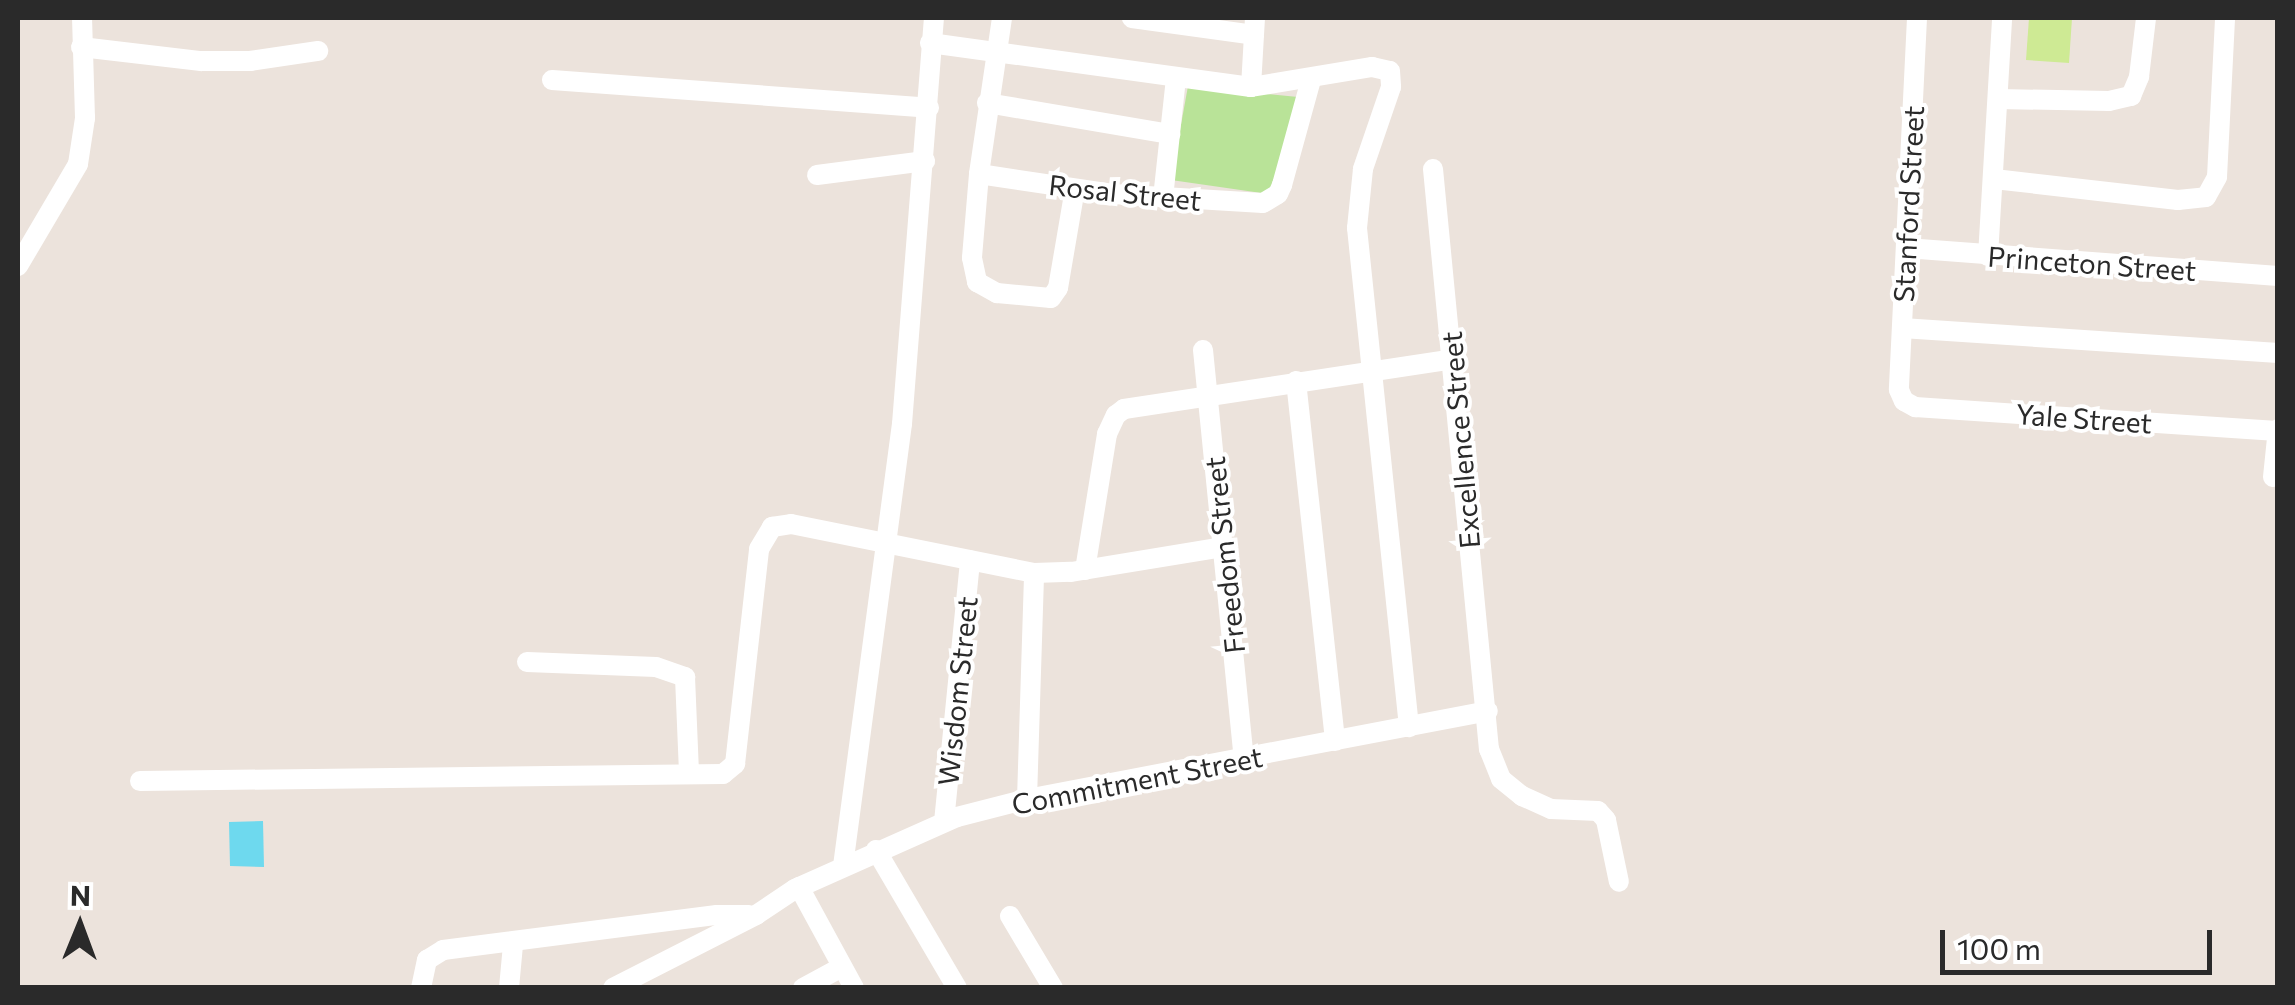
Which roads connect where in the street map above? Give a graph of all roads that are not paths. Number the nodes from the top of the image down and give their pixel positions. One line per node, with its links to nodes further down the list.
1 (82, 18): 11 (street)
2 (934, 18): 10 (street)
3 (1002, 18): 13 (street)
4 (1132, 18): 9 (street)
5 (1917, 18): 29 (street, Stanford Street)
6 (2002, 18): 18 (street)
7 (2146, 18): 18 (street)
8 (2224, 18): 26 (street)
9 (1254, 26): 17 (street)
10 (930, 42): 13 (street); 20 (street)
11 (81, 47): 12 (street); 31 (street)
12 (318, 51)
13 (998, 52): 14 (street); 19 (street)
14 (1176, 79): 17 (street); 21 (street)
15 (552, 80): 20 (street)
16 (1311, 80): 17 (street); 28 (street, Rosal Street); 37 (street)
17 (1250, 87)
18 (1998, 99): 26 (street)
19 (987, 102): 21 (street); 24 (street)
20 (929, 108): 22 (street)
21 (1170, 134): 28 (street)
22 (925, 161): 25 (street); 43 (street)
23 (1434, 170): 36 (street, Excellence Street)
24 (980, 174): 27 (street, Rosal Street); 27 (street)
25 (817, 176)
26 (1994, 179): 30 (street)
27 (1076, 189): 28 (street, Rosal Street)
28 (1164, 198)
29 (1906, 248): 30 (street, Princeton Street); 33 (street, Stanford Street)
30 (1988, 256): 32 (street, Princeton Street)
31 (18, 266)
32 (2278, 276)
33 (1902, 328): 35 (street); 39 (street, Stanford Street)
34 (1203, 350): 40 (street, Freedom Street)
35 (2278, 354)
36 (1453, 359): 37 (street); 49 (street, Excellence Street)
37 (1371, 370): 38 (street); 50 (street)
38 (1296, 382): 40 (street); 51 (street)
39 (1899, 390): 41 (street, Yale Street)
40 (1208, 395): 44 (street, Freedom Street); 46 (street)
41 (2277, 430): 42 (street)
42 (2272, 478)
43 (889, 543): 45 (street); 53 (street); 58 (street)
44 (1224, 547): 46 (street); 52 (street, Freedom Street)
45 (970, 560): 47 (street); 56 (street, Wisdom Street)
46 (1085, 570): 47 (street)
47 (1034, 573): 55 (street)
48 (527, 662): 53 (street)
49 (1488, 711): 50 (street, Commitment Street); 59 (street, Excellence Street)
50 (1409, 727): 51 (street, Commitment Street)
51 (1335, 741): 52 (street, Commitment Street)
52 (1244, 760): 55 (street, Commitment Street)
53 (690, 771): 54 (street)
54 (140, 780)
55 (1027, 799): 56 (street, Commitment Street)
56 (944, 822): 57 (street, Commitment Street)
57 (876, 850): 58 (street, Commitment Street); 70 (street)
58 (842, 866): 60 (street, Commitment Street)
59 (1619, 882)
60 (799, 887): 61 (street, Commitment Street); 64 (street)
61 (756, 915): 63 (street); 67 (street, Commitment Street)
62 (1010, 916): 71 (street)
63 (512, 944): 65 (street); 66 (street)
64 (842, 967): 68 (street); 69 (street)
65 (421, 988)
66 (509, 988)
67 (613, 988)
68 (803, 988)
69 (854, 988)
70 (957, 988)
71 (1054, 988)

